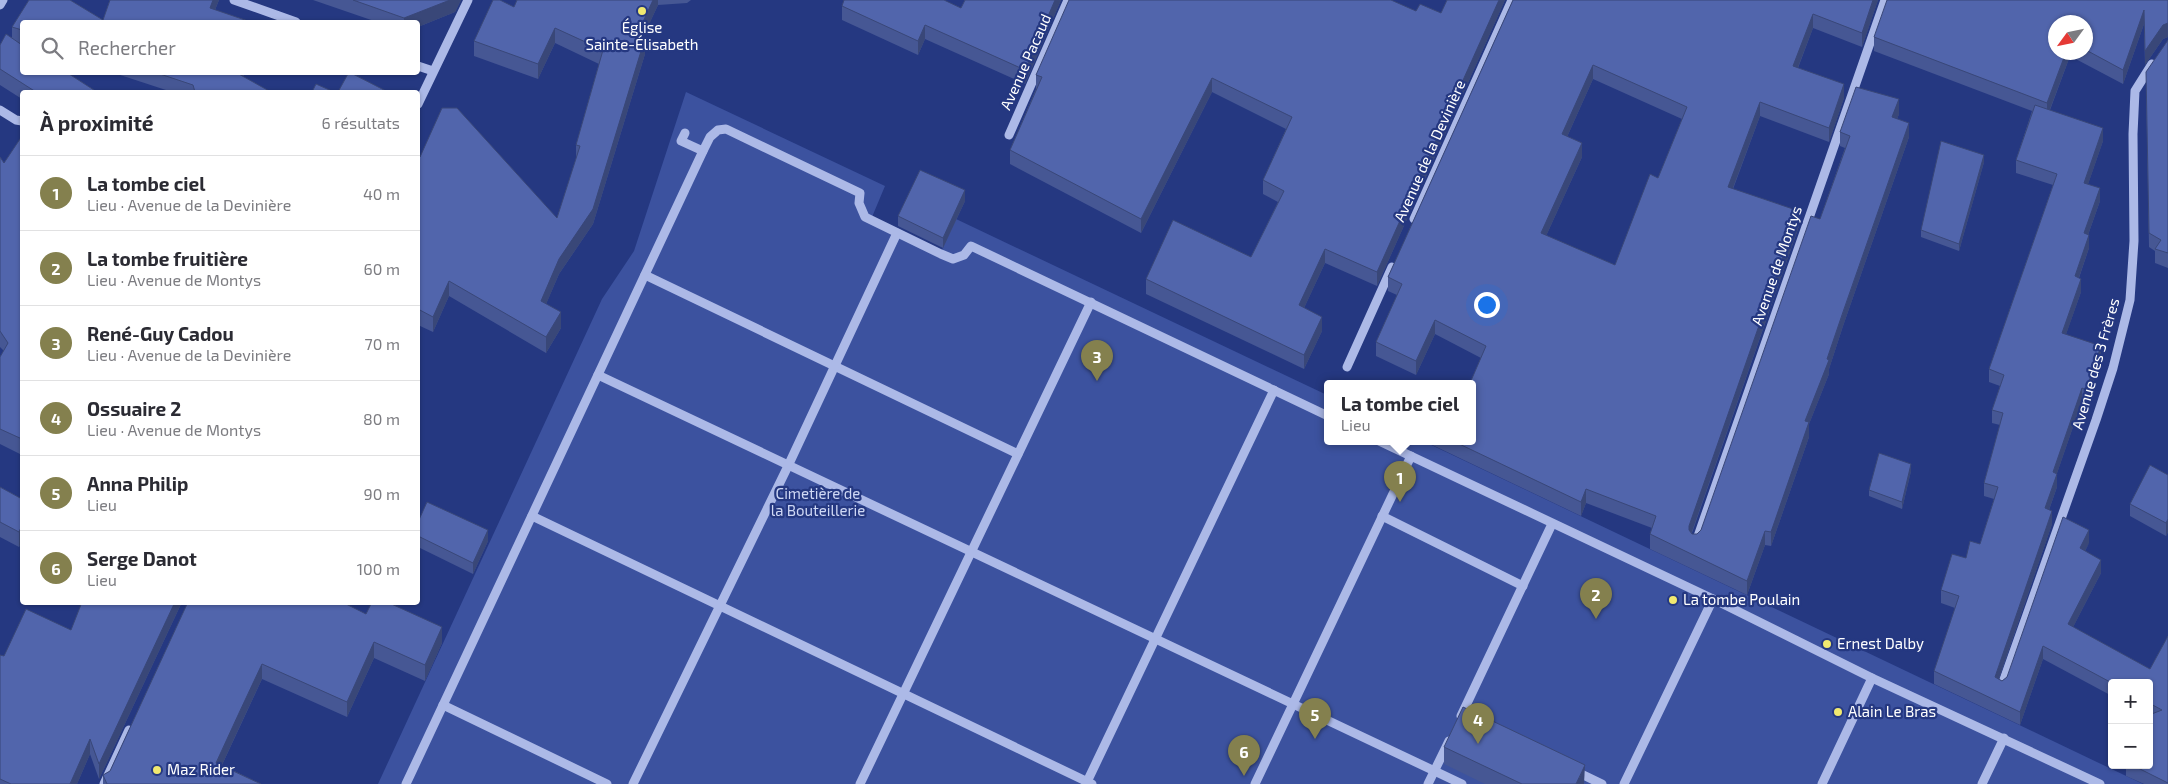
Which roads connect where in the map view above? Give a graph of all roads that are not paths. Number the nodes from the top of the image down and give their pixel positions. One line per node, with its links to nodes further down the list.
1 (3, 0): 7 (street)
2 (234, 0): 8 (street)
3 (468, 0): 11 (street)
4 (1068, 0): 16 (street, Avenue Pacaud)
5 (1512, 0): 18 (street, Avenue de la Devinière)
6 (1885, 0): 35 (street, Avenue de Montys)
7 (0, 5)
8 (290, 20)
9 (2156, 57): 42 (street, Avenue des 3 Frères)
10 (420, 67): 11 (street)
11 (433, 71): 12 (street)
12 (420, 100)
13 (0, 110): 14 (street)
14 (20, 121)
15 (685, 133): 17 (street)
16 (1009, 135)
17 (703, 151): 19 (street); 21 (street)
18 (1412, 224)
19 (897, 233): 22 (street); 23 (street)
20 (1396, 260): 24 (street)
21 (645, 275): 23 (street); 25 (street)
22 (1091, 302): 26 (street); 29 (street)
23 (835, 365): 29 (street); 31 (street)
24 (1348, 367)
25 (598, 375): 31 (street); 32 (street)
26 (1274, 390): 27 (street); 40 (street)
27 (1324, 414)
28 (1388, 445): 30 (street)
29 (1018, 454): 36 (street)
30 (1411, 456): 33 (street); 34 (street)
31 (788, 466): 36 (street); 39 (street)
32 (532, 516): 39 (street); 45 (street)
33 (1382, 516): 37 (street); 44 (street)
34 (1552, 524): 37 (street); 38 (street)
35 (1696, 542)
36 (971, 552): 40 (street); 43 (street)
37 (1523, 586): 47 (street)
38 (1713, 599): 41 (street); 63 (street)
39 (719, 606): 43 (street); 57 (street)
40 (1156, 639): 44 (street); 53 (street)
41 (1872, 678): 49 (street); 64 (street)
42 (2001, 688)
43 (903, 693): 53 (street); 58 (street)
44 (1293, 703): 51 (street); 59 (street)
45 (443, 705): 55 (street); 56 (street)
46 (1470, 719): 47 (street)
47 (1458, 723): 51 (street)
48 (132, 724): 54 (street)
49 (2004, 738): 52 (street); 65 (street)
50 (1566, 767): 62 (street)
51 (1434, 771): 60 (street); 61 (street)
52 (2086, 781): 66 (street)
53 (1088, 783)
54 (104, 784)
55 (406, 784)
56 (607, 784)
57 (633, 784)
58 (860, 784)
59 (1255, 784)
60 (1428, 784)
61 (1462, 784)
62 (1602, 784)
63 (1624, 784)
64 (1822, 784)
65 (1982, 784)
66 (2100, 784)

